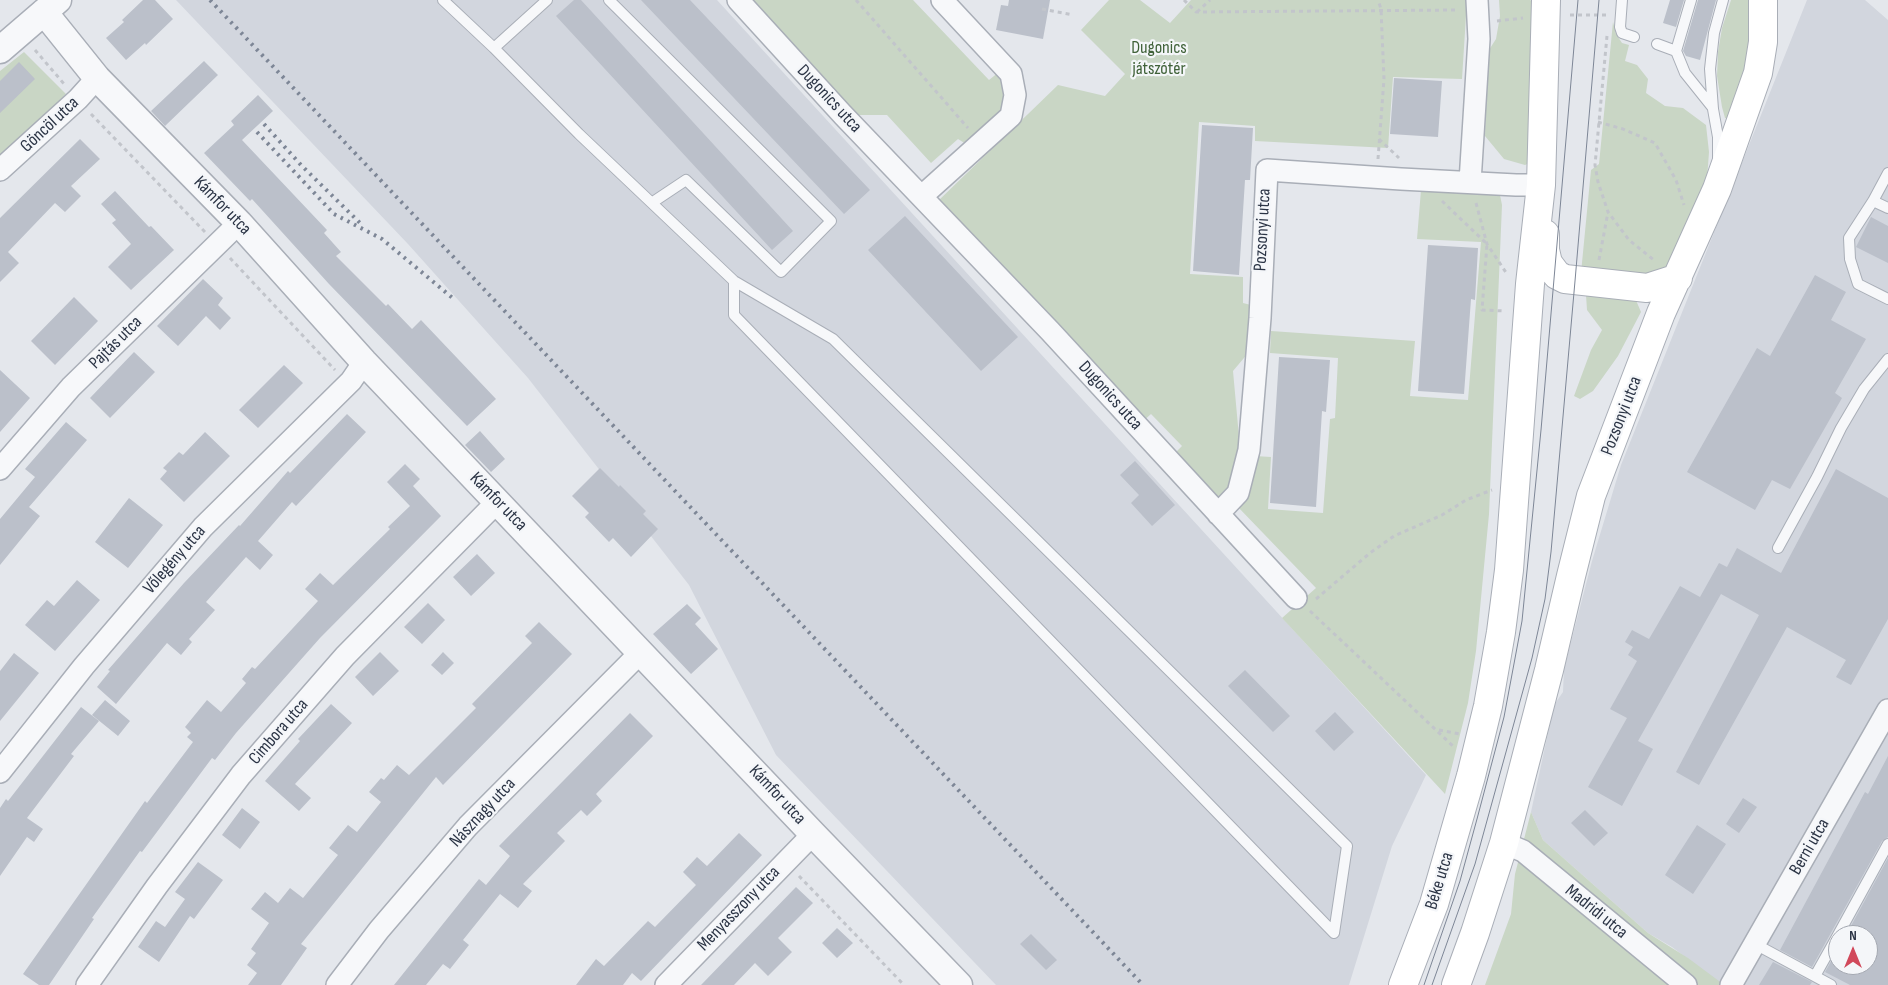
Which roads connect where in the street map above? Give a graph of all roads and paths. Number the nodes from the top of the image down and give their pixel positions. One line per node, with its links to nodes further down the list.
1 (443, 0): 27 (lane)
2 (547, 0): 27 (lane)
3 (609, 0): 43 (lane)
4 (738, 0): 41 (street, Dugonics utca)
5 (856, 0): 34 (path)
6 (942, 0): 34 (street)
7 (1184, 0): 19 (path)
8 (1210, 0): 19 (path)
9 (1378, 0): 16 (path)
10 (1622, 0): 25 (lane)
11 (1691, 0): 29 (lane)
12 (1723, 0): 32 (lane)
13 (1764, 0): 40 (main road, Pozsonyi utca)
14 (46, 4): 23 (street); 30 (street, Kámfor utca)
15 (1042, 9): 20 (path)
16 (1380, 9): 18 (path); 19 (path); 37 (path)
17 (1537, 9): 18 (path); 39 (main road)
18 (1478, 11): 38 (street)
19 (1196, 12)
20 (1073, 15)
21 (1570, 15): 22 (path)
22 (1609, 15)
23 (20, 33): 28 (street); 31 (path)
24 (1607, 35): 33 (path)
25 (1634, 37)
26 (1657, 44): 29 (lane)
27 (494, 48): 43 (lane)
28 (0, 50)
29 (1676, 51): 32 (lane)
30 (97, 78): 31 (street, Göncöl utca); 47 (street, Kámfor utca)
31 (78, 100): 35 (street, Göncöl utca)
32 (1713, 109): 40 (lane)
33 (1598, 122): 45 (path); 46 (path)
34 (982, 143): 41 (street)
35 (0, 170)
36 (1888, 173): 42 (lane)
37 (1376, 178): 38 (street, Pozsonyi utca); 61 (street, Pozsonyi utca)
38 (1470, 182): 39 (street, Pozsonyi utca); 48 (path)
39 (1541, 185): 52 (main road); 83 (main road, Béke utca)
40 (1717, 189): 50 (main road, Pozsonyi utca)
41 (922, 196): 61 (street, Dugonics utca)
42 (1873, 201): 44 (lane); 54 (lane)
43 (653, 202): 51 (lane)
44 (1888, 208)
45 (1686, 211)
46 (1608, 212): 52 (path); 53 (path)
47 (239, 223): 57 (street, Kámfor utca); 58 (street, Pajtás utca)
48 (1487, 244): 49 (path); 55 (path)
49 (1508, 275)
50 (1678, 278): 53 (main road); 71 (main road, Pozsonyi utca)
51 (734, 281): 51 (lane)
52 (1588, 283): 53 (main road)
53 (1653, 287)
54 (1888, 299)
55 (1511, 311)
56 (1888, 359): 62 (lane)
57 (364, 362): 60 (street, Kámfor utca); 69 (street, Vőlegény utca)
58 (0, 469)
59 (1500, 487): 63 (path)
60 (497, 502): 64 (street, Kámfor utca); 78 (street, Cimbora utca)
61 (1218, 514): 63 (street, Dugonics utca)
62 (1778, 548)
63 (1296, 598): 66 (path)
64 (641, 652): 70 (street, Kámfor utca); 79 (street, Násznagy utca)
65 (1888, 710): 75 (street, Berni utca)
66 (1438, 730): 67 (path); 68 (path)
67 (1466, 736)
68 (1455, 748)
69 (0, 772)
70 (813, 834): 73 (street, Menyasszony utca); 82 (street, Kámfor utca)
71 (1504, 843): 84 (main road); 85 (street, Madridi utca)
72 (1888, 844): 74 (lane)
73 (786, 862): 80 (street, Menyasszony utca); 81 (path)
74 (1843, 925)
75 (1755, 944): 77 (lane); 86 (street, Berni utca)
76 (1828, 953): 77 (lane)
77 (1815, 976): 87 (lane)
78 (87, 985)
79 (338, 985)
80 (666, 985)
81 (904, 985)
82 (960, 985)
83 (1404, 985)
84 (1456, 985)
85 (1686, 985)
86 (1731, 985)
87 (1831, 985)

